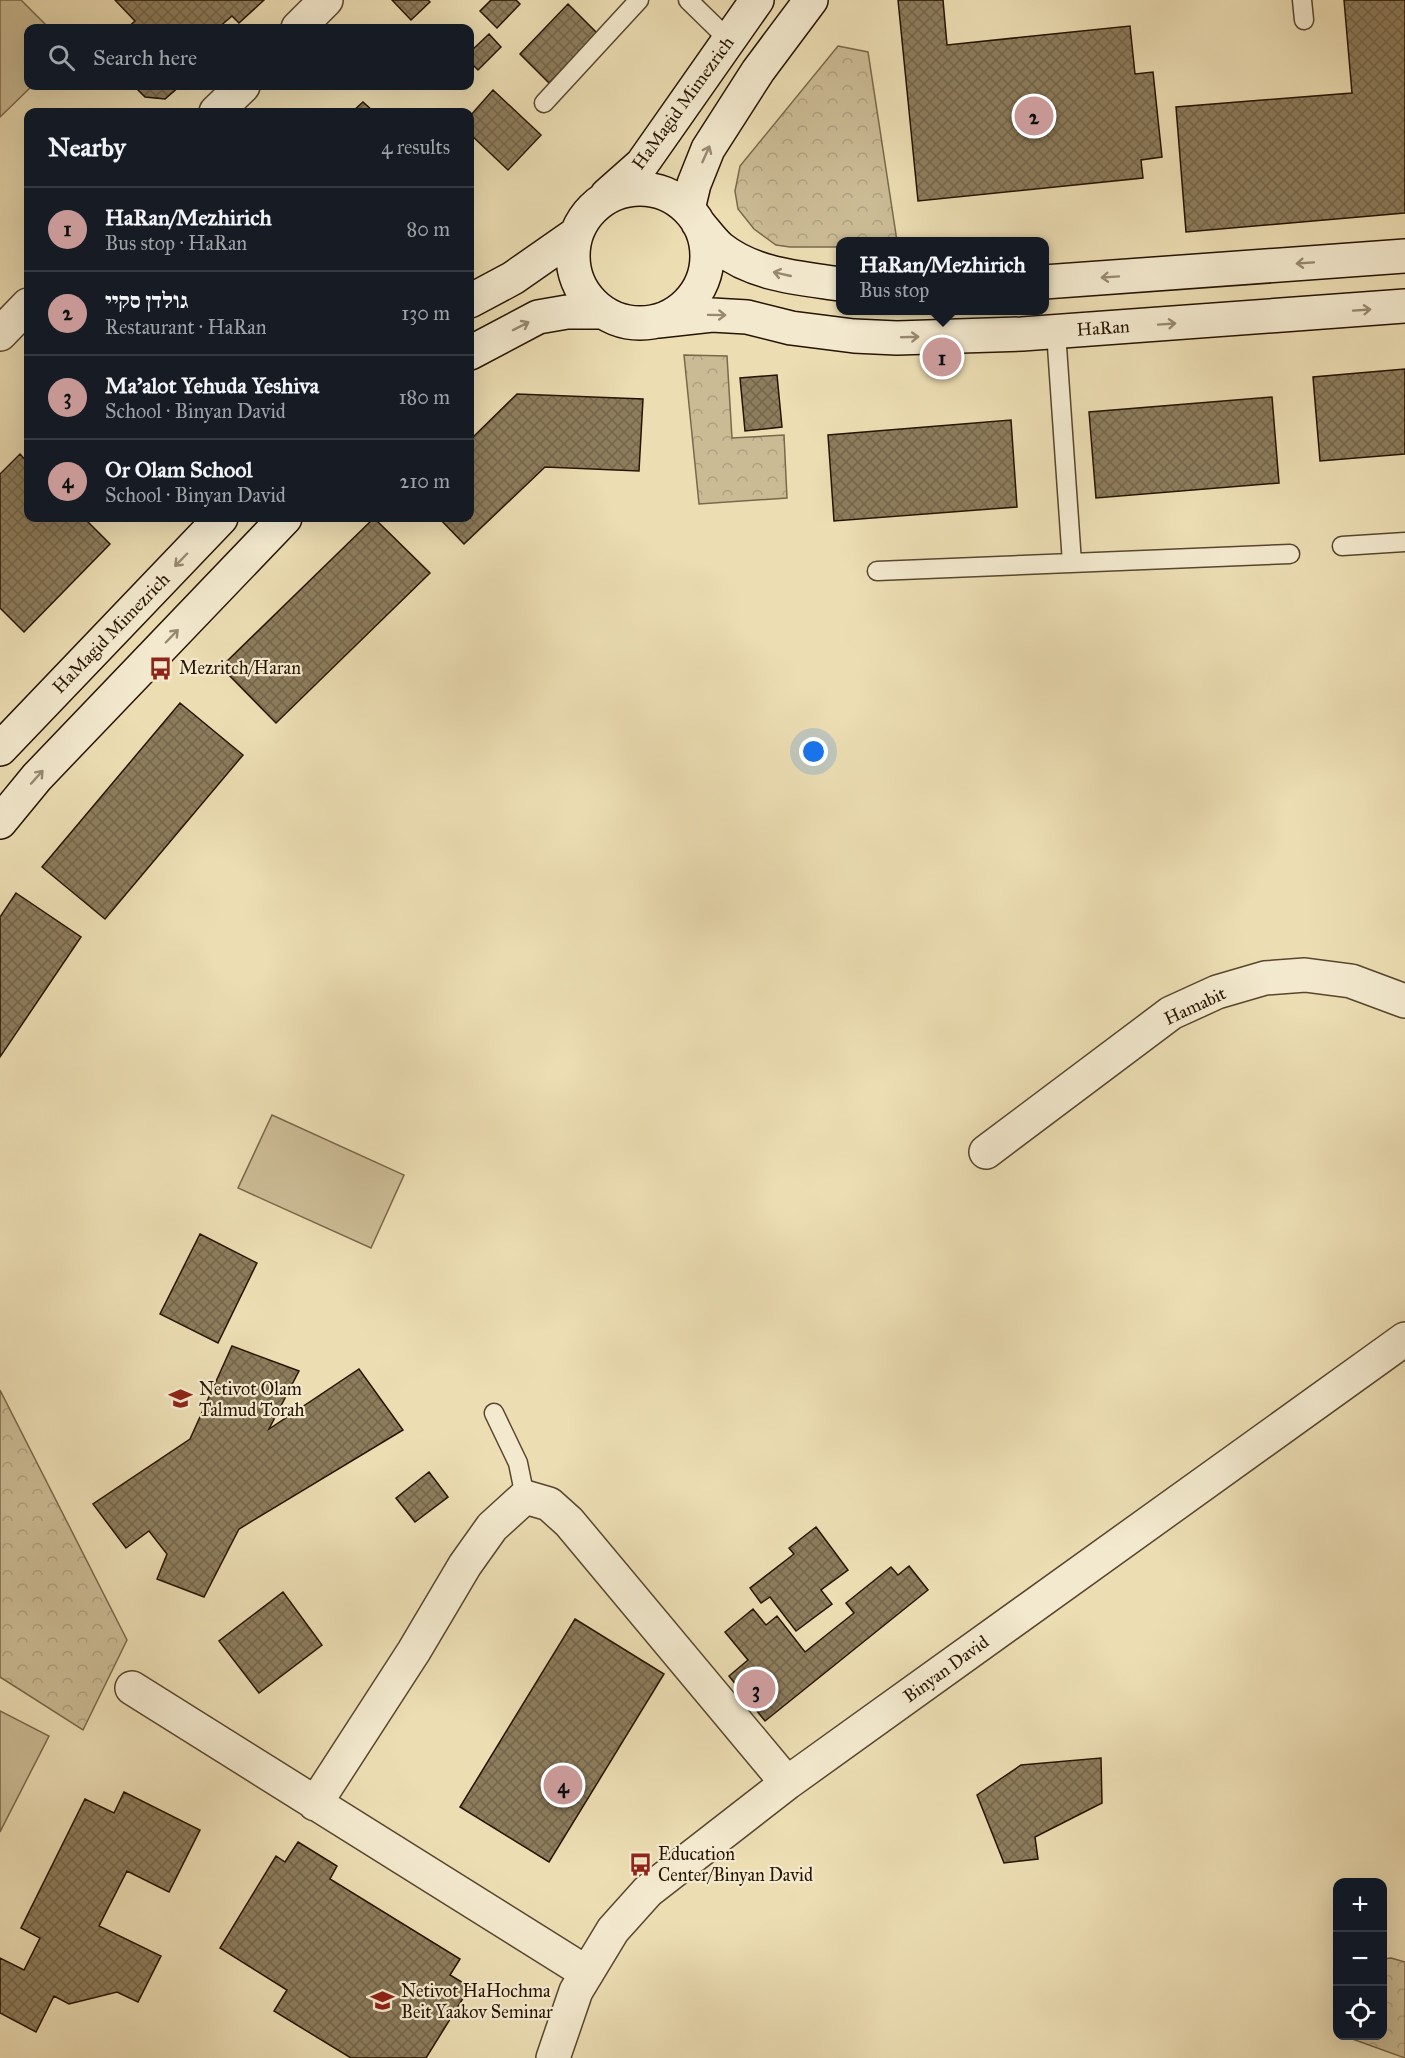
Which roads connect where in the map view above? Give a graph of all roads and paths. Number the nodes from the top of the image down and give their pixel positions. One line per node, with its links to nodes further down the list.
1 (326, 0): 8 (street)
2 (639, 0): 11 (lane)
3 (688, 0): 9 (lane)
4 (757, 0): 9 (street, HaMagid Mimezrich)
5 (811, 0): 14 (street, one-way to 5)
6 (1302, 0): 7 (lane)
7 (1304, 20)
8 (302, 24)
9 (729, 41): 13 (street, HaMagid Mimezrich)
10 (239, 90): 12 (street)
11 (544, 103)
12 (220, 108)
13 (602, 200): 14 (street); 15 (street)
14 (693, 216): 18 (street, one-way to 14); 23 (street)
15 (576, 234): 19 (street); 22 (street)
16 (1405, 256): 17 (street, one-way to 17)
17 (1049, 282)
18 (836, 283)
19 (474, 299)
20 (1405, 306): 24 (street, HaRan, one-way to 20)
21 (24, 309): 25 (street)
22 (602, 312): 23 (street); 26 (street, one-way to 22)
23 (658, 321): 24 (street, HaRan, one-way to 24)
24 (1056, 332): 32 (lane)
25 (0, 334)
26 (474, 351)
27 (217, 522): 34 (street, HaMagid Mimezrich, one-way to 34)
28 (281, 522): 35 (street, one-way to 28)
29 (1405, 542): 30 (lane)
30 (1342, 546)
31 (1290, 554): 32 (lane)
32 (1072, 563): 33 (lane)
33 (876, 571)
34 (0, 749)
35 (0, 822)
36 (1405, 1001): 37 (street, Hamabit)
37 (986, 1152)
38 (1405, 1339): 42 (street, Binyan David)
39 (494, 1413): 40 (lane)
40 (525, 1497): 42 (street); 43 (street)
41 (132, 1688): 43 (street)
42 (788, 1782): 44 (street, Binyan David)
43 (315, 1804): 44 (street)
44 (587, 1972): 45 (street, Binyan David)
45 (553, 2058)

